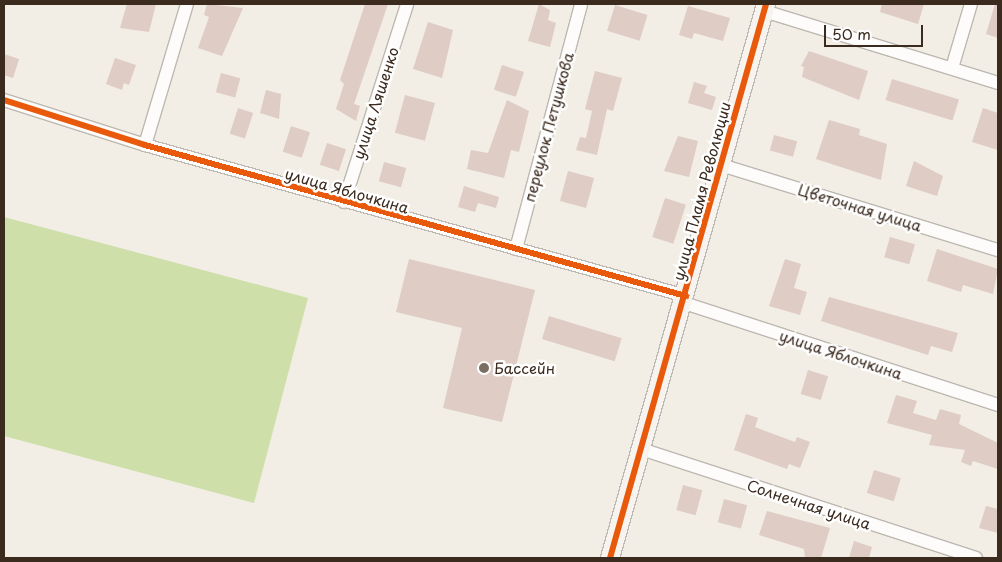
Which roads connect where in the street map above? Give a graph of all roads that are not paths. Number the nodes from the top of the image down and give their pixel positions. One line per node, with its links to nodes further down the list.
1 (187, 4): 9 (street)
2 (407, 4): 11 (street, улица Ляшенко)
3 (581, 4): 12 (street, переулок Петушкова)
4 (971, 4): 6 (street)
5 (765, 8): 6 (street); 10 (street, улица Пламя Революции)
6 (952, 68): 7 (street)
7 (998, 83)
8 (4, 100): 9 (street, улица Яблочкина)
9 (145, 146): 11 (street, улица Яблочкина)
10 (722, 165): 13 (street, Цветочная улица); 14 (street, улица Пламя Революции)
11 (344, 202): 12 (street, улица Яблочкина)
12 (516, 249): 14 (street, улица Яблочкина)
13 (998, 250)
14 (685, 299): 15 (street, улица Яблочкина); 16 (street, улица Пламя Революции)
15 (998, 405)
16 (641, 449): 17 (street, улица Пламя Революции); 18 (street, Солнечная улица)
17 (610, 558)
18 (976, 558)

